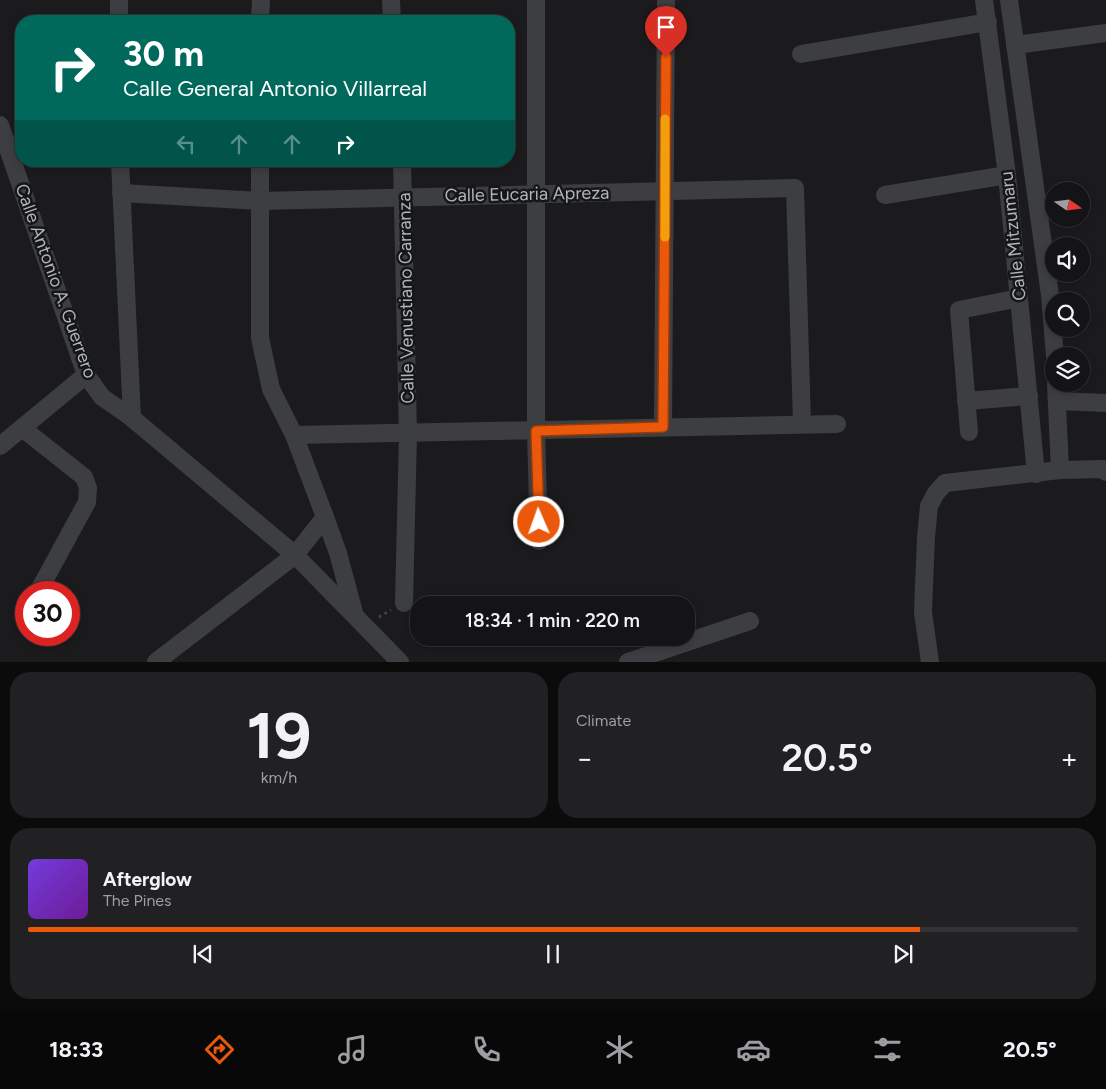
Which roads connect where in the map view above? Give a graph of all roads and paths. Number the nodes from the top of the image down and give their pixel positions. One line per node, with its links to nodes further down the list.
1 (119, 0): 8 (street)
2 (261, 0): 9 (street)
3 (391, 0): 10 (street)
4 (536, 0): 22 (street)
5 (666, 0): 20 (street)
6 (984, 0): 11 (street, Calle Mitzumaru)
7 (1009, 0): 13 (street)
8 (119, 15)
9 (260, 15)
10 (392, 15)
11 (988, 22): 14 (street); 19 (street, Calle Mitzumaru)
12 (1106, 33): 13 (street)
13 (1016, 45): 27 (street)
14 (802, 54)
15 (0, 125): 28 (street, Calle Antonio A. Guerrero)
16 (120, 167): 21 (street)
17 (260, 167): 25 (street)
18 (402, 167): 24 (street, Calle Venustiano Carranza)
19 (1008, 175): 23 (street); 26 (street, Calle Mitzumaru)
20 (665, 190): 22 (street, Calle Eucaria Apreza); 34 (street, Calle Eucaria Apreza); 36 (street)
21 (121, 193): 25 (street, Calle Eucaria Apreza); 33 (street)
22 (536, 195): 24 (street, Calle Eucaria Apreza); 38 (street)
23 (885, 195)
24 (404, 196): 25 (street, Calle Eucaria Apreza); 40 (street, Calle Venustiano Carranza)
25 (260, 201): 41 (street)
26 (1019, 298): 30 (street, Calle Mitzumaru); 31 (street)
27 (1053, 347)
28 (86, 375): 33 (street, Calle Antonio A. Guerrero); 37 (street)
29 (1057, 392): 32 (street); 43 (street)
30 (1029, 396): 31 (street); 45 (street, Calle Mitzumaru)
31 (966, 401): 39 (street)
32 (1106, 403)
33 (132, 418): 48 (street, Calle Antonio A. Guerrero)
34 (802, 423): 35 (street); 36 (street)
35 (837, 424)
36 (663, 427): 38 (street)
37 (22, 428): 42 (street); 49 (street)
38 (536, 431): 40 (street); 47 (street)
39 (969, 432)
40 (408, 434): 41 (street); 50 (street, Calle Venustiano Carranza)
41 (294, 435): 46 (street)
42 (0, 446)
43 (1060, 470): 44 (street); 45 (street)
44 (1105, 470)
45 (1036, 474): 56 (street)
46 (326, 517): 48 (street); 52 (street)
47 (539, 541)
48 (296, 555): 52 (street, Calle Antonio A. Guerrero); 53 (street)
49 (44, 581)
50 (404, 602): 52 (path)
51 (750, 621): 55 (street)
52 (359, 622): 54 (street, Calle Antonio A. Guerrero)
53 (156, 662)
54 (400, 662)
55 (628, 662)
56 (930, 662)

